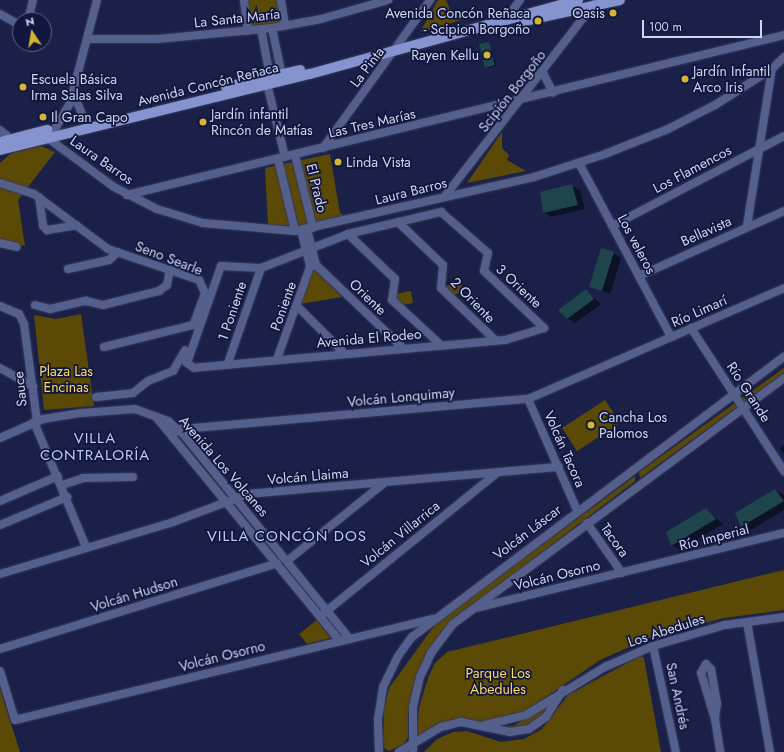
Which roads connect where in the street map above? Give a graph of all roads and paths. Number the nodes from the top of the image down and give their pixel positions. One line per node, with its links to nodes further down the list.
1 (33, 0): 11 (street)
2 (97, 0): 20 (street)
3 (244, 0): 18 (street)
4 (281, 0): 15 (street)
5 (388, 0): 15 (street, La Santa María)
6 (430, 0): 21 (street, La Pinta)
7 (520, 0): 14 (street)
8 (578, 0): 14 (main road, Avenida Concón Reñaca)
9 (620, 0): 10 (main road, Avenida Concón Reñaca)
10 (595, 3): 14 (main road, Avenida Concón Reñaca); 24 (street, Scipión Borgoño)
11 (30, 12)
12 (0, 14): 13 (street)
13 (12, 21)
14 (504, 23): 21 (main road, Avenida Concón Reñaca)
15 (285, 26): 16 (street, La Santa María)
16 (272, 28): 17 (street, La Santa María); 25 (street)
17 (260, 29): 18 (street, La Santa María); 26 (street, El Prado)
18 (248, 31): 20 (street, La Santa María)
19 (784, 34): 28 (street, Las Tres Marías)
20 (87, 39): 27 (street)
21 (397, 49): 25 (main road, Avenida Concón Reñaca); 36 (street, La Pinta)
22 (784, 57): 23 (street, Laura Barros)
23 (772, 69): 37 (street); 40 (street, Laura Barros)
24 (543, 73): 28 (street); 29 (street, Scipión Borgoño)
25 (282, 77): 26 (main road, Avenida Concón Reñaca)
26 (268, 80): 30 (main road, Avenida Concón Reñaca); 33 (main road, Avenida Concón Reñaca); 39 (street, El Prado)
27 (74, 93): 30 (street); 31 (street)
28 (553, 93): 29 (street, Las Tres Marías)
29 (520, 102): 36 (street, Las Tres Marías); 43 (street, Scipión Borgoño)
30 (85, 121): 31 (main road, Avenida Concón Reñaca)
31 (55, 128): 33 (main road, Avenida Concón Reñaca)
32 (0, 130): 35 (street)
33 (44, 135): 35 (main road, Avenida Concón Reñaca); 42 (street, Laura Barros)
34 (784, 136): 37 (street, Los Flamencos)
35 (2, 147)
36 (323, 148): 38 (street, Las Tres Marías)
37 (760, 148): 48 (street, Los Flamencos); 49 (street)
38 (295, 155): 39 (street, Las Tres Marías); 50 (street, El Prado)
39 (281, 158): 42 (street, Las Tres Marías); 50 (street, El Prado)
40 (579, 163): 43 (street, Laura Barros); 48 (street, Los veleros)
41 (0, 183): 44 (street, Seno Searle)
42 (127, 195): 50 (street, Laura Barros)
43 (446, 196): 50 (street, Laura Barros)
44 (39, 197): 47 (street, Seno Searle); 47 (street)
45 (784, 211): 49 (street, Bellavista)
46 (398, 222): 51 (street); 66 (street, 3 Oriente); 69 (street, 2 Oriente)
47 (77, 225): 55 (street, Seno Searle)
48 (612, 226): 60 (street, Los veleros)
49 (747, 226): 60 (street, Bellavista)
50 (304, 229): 54 (street, El Prado)
51 (348, 234): 54 (street); 70 (street)
52 (0, 243): 53 (street)
53 (17, 247)
54 (308, 248): 56 (street, El Prado); 57 (street)
55 (118, 252): 58 (street); 59 (street, Seno Searle)
56 (313, 266): 64 (street, Poniente); 72 (street, Oriente)
57 (261, 268): 77 (street, 1 Poniente); 77 (street, Avenida El Rodeo)
58 (68, 269)
59 (170, 270): 62 (street); 65 (street, Seno Searle)
60 (639, 276): 68 (street, Los veleros)
61 (784, 288): 67 (street, Río Limarí)
62 (36, 305)
63 (0, 306): 80 (street, Sauce)
64 (297, 306): 73 (street); 76 (street, Poniente)
65 (194, 325): 71 (street); 82 (street, Seno Searle)
66 (544, 328): 69 (street, Avenida El Rodeo)
67 (691, 328): 68 (street, Río Limarí); 81 (street, Río Grande)
68 (671, 337): 75 (street, Río Limarí)
69 (496, 341): 70 (street, Avenida El Rodeo)
70 (441, 345): 72 (street, Avenida El Rodeo)
71 (104, 347)
72 (403, 348): 73 (street, Avenida El Rodeo)
73 (344, 353): 76 (street, Avenida El Rodeo)
74 (784, 357): 81 (street, Volcán Láscar)
75 (626, 358): 83 (street, Volcán Lonquimay)
76 (277, 359): 77 (street, Avenida El Rodeo)
77 (228, 363)
78 (0, 368): 80 (street)
79 (784, 378): 84 (street, Volcán Láscar)
80 (34, 386): 86 (street, Sauce)
81 (734, 392): 84 (street, Río Grande); 103 (street, Volcán Láscar)
82 (96, 397)
83 (528, 399): 88 (street, Volcán Lonquimay); 92 (street, Volcán Tacora)
84 (744, 408): 93 (street, Río Grande); 104 (street, Volcán Láscar)
85 (149, 412): 86 (street, Avenida Los Volcanes); 88 (street, Avenida Los Volcanes); 90 (street, Avenida Los Volcanes)
86 (35, 422): 89 (street, Avenida Los Volcanes); 95 (street, Sauce)
87 (0, 430): 89 (street)
88 (179, 430): 90 (street, Volcán Lonquimay); 100 (street, Avenida Los Volcanes)
89 (8, 434): 91 (street, Avenida Los Volcanes)
90 (171, 434): 102 (street, Avenida Los Volcanes)
91 (0, 438)
92 (558, 467): 94 (street, Volcán Llaima); 103 (street, Volcán Tacora)
93 (784, 470)
94 (498, 472): 97 (street, Volcán Llaima); 114 (street, Volcán Villarrica)
95 (58, 476): 98 (street, Sauce); 101 (street)
96 (133, 478): 98 (street)
97 (385, 483): 100 (street, Volcán Llaima); 108 (street)
98 (62, 485): 99 (street, Sauce)
99 (67, 497): 105 (street); 107 (street, Sauce)
100 (236, 499): 102 (street, Volcán Llaima); 108 (street, Avenida Los Volcanes)
101 (0, 501)
102 (228, 503): 107 (street, Volcán Llaima); 109 (street, Avenida Los Volcanes)
103 (577, 510): 117 (street, Volcán Láscar)
104 (587, 523): 111 (street, Tacora); 113 (street, Volcán Láscar)
105 (0, 525)
106 (784, 533): 110 (street, Río Imperial)
107 (86, 547): 112 (street, Volcán Llaima)
108 (287, 561): 114 (street, Avenida Los Volcanes)
109 (277, 563): 115 (street, Avenida Los Volcanes); 122 (street, Volcán Hudson)
110 (649, 566): 111 (street, Volcán Osorno)
111 (622, 573): 113 (street, Volcán Osorno)
112 (0, 574)
113 (471, 609): 127 (street, Volcán Láscar)
114 (327, 611): 115 (street, Volcán Villarrica); 119 (street, Avenida Los Volcanes)
115 (320, 617): 120 (street, Avenida Los Volcanes)
116 (784, 617): 118 (street, Los Abedules)
117 (434, 618): 119 (street, Volcán Osorno); 128 (street, Volcán Láscar)
118 (747, 622): 121 (street, Los Abedules); 132 (street)
119 (350, 639): 120 (street, Volcán Osorno)
120 (340, 641): 123 (street, Volcán Osorno)
121 (653, 646): 124 (street, Los Abedules); 130 (street, San Andrés)
122 (0, 649)
123 (0, 671)
124 (563, 690): 126 (street, Los Abedules); 126 (street, Los Abedules)
125 (715, 719): 125 (street); 131 (street)
126 (485, 725): 127 (street, Los Abedules)
127 (413, 749): 129 (street, Los Abedules)
128 (378, 752)
129 (399, 752)
130 (676, 752)
131 (720, 752)
132 (770, 752)

